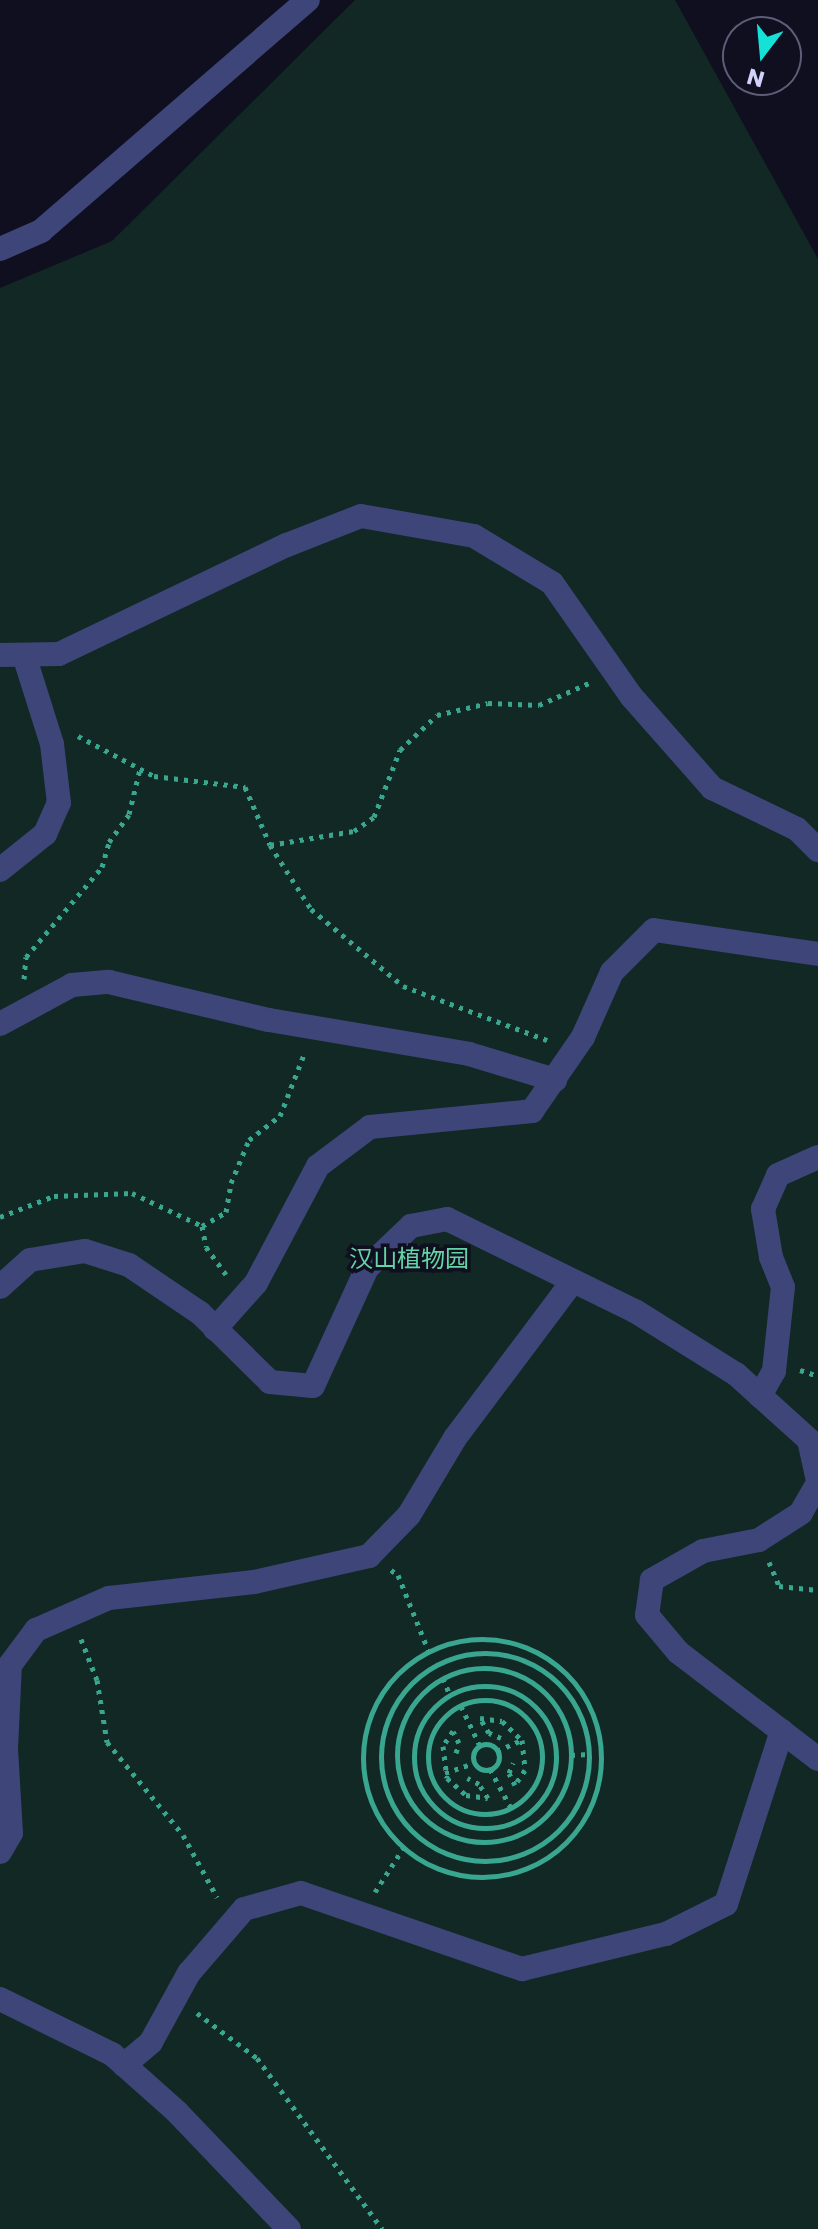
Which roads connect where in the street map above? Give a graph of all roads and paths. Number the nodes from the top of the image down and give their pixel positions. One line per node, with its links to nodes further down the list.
1 (308, 0): 2 (street)
2 (0, 249)
3 (12, 655): 4 (street); 5 (street)
4 (614, 672): 7 (path); 8 (street)
5 (43, 718): 6 (path); 9 (street)
6 (140, 769): 7 (path); 11 (path)
7 (270, 845): 14 (path)
8 (818, 850)
9 (0, 870)
10 (818, 954): 14 (street)
11 (22, 1012): 12 (street); 13 (street)
12 (0, 1024)
13 (323, 1029): 15 (street); 18 (path)
14 (575, 1050): 15 (street)
15 (555, 1080): 21 (street)
16 (818, 1157): 22 (street)
17 (0, 1217): 18 (path)
18 (202, 1226): 21 (path)
19 (573, 1281): 21 (street); 22 (street); 25 (street)
20 (0, 1287): 21 (street)
21 (222, 1320)
22 (760, 1396): 23 (street)
23 (818, 1482): 24 (street)
24 (759, 1540): 26 (path); 32 (street)
25 (369, 1556): 27 (street); 28 (path)
26 (818, 1590)
27 (71, 1615): 52 (street); 54 (path)
28 (429, 1652): 50 (path); 51 (path)
29 (443, 1678): 30 (path); 39 (path); 39 (path)
30 (450, 1695): 48 (path); 48 (path)
31 (461, 1706): 35 (path); 46 (path); 47 (path)
32 (782, 1731): 40 (street); 53 (street)
33 (501, 1738): 34 (path)
34 (522, 1740): 36 (path); 42 (path)
35 (480, 1746): 36 (path); 41 (path)
36 (497, 1751): 43 (path)
37 (456, 1753): 44 (path)
38 (589, 1754): 39 (path); 49 (path); 49 (path)
39 (571, 1755)
40 (818, 1759)
41 (474, 1763): 43 (path); 44 (path)
42 (513, 1763)
43 (490, 1769): 46 (path)
44 (445, 1773): 45 (path)
45 (467, 1778)
46 (511, 1808): 47 (path)
47 (488, 1814): 48 (path)
48 (489, 1827)
49 (556, 1833): 50 (path)
50 (567, 1844): 51 (path)
51 (404, 1847): 53 (path)
52 (0, 1852)
53 (361, 1913): 54 (street)
54 (231, 1923): 55 (street)
55 (176, 1997): 57 (street); 59 (path)
56 (0, 1999): 57 (street)
57 (124, 2065): 58 (street)
58 (289, 2229)
59 (382, 2229)

